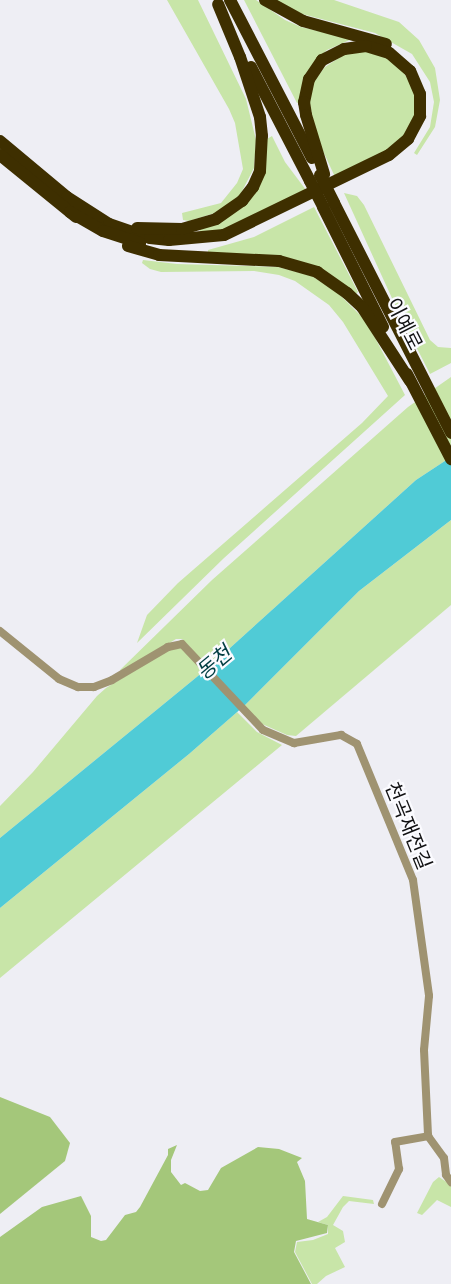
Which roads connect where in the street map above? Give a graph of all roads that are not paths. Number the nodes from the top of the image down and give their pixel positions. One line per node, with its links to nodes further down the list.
1 (265, 0): 6 (highway)
2 (221, 1): 5 (highway); 7 (highway)
3 (0, 141): 7 (highway)
4 (0, 155): 6 (highway)
5 (318, 177): 7 (highway); 8 (highway, 이예로, bridge)
6 (70, 212): 8 (highway)
7 (87, 212)
8 (416, 378): 9 (highway, 이예로); 10 (highway, 이예로)
9 (451, 432)
10 (451, 459)
11 (0, 631): 12 (street, 천곡재전길)
12 (428, 1136): 13 (street, 천곡재전길); 14 (street)
13 (451, 1182)
14 (382, 1204)

